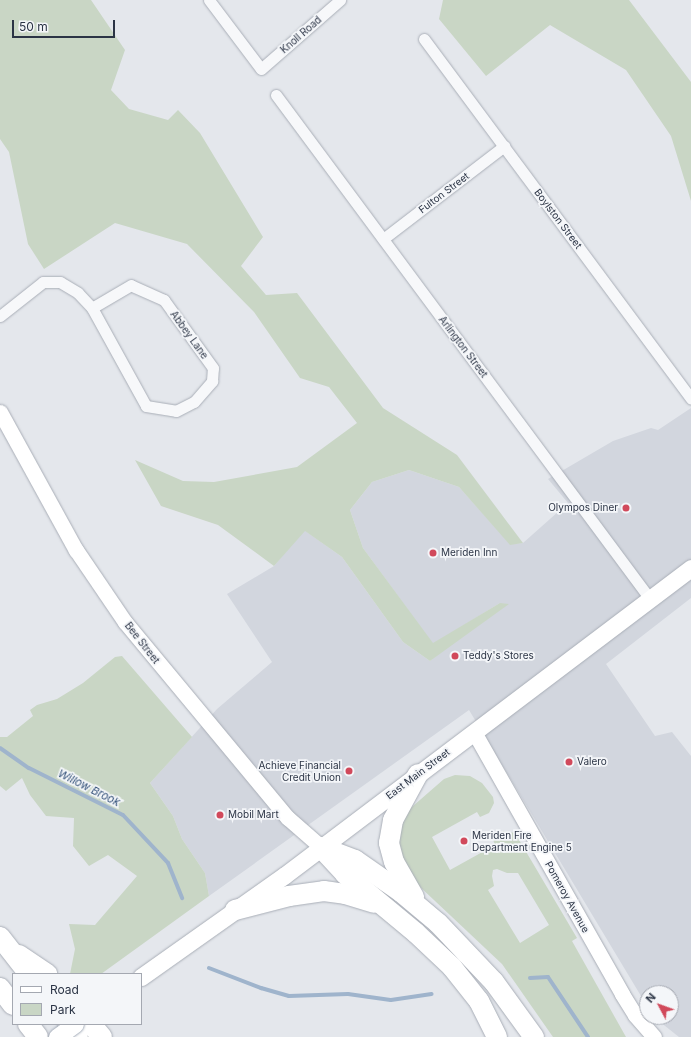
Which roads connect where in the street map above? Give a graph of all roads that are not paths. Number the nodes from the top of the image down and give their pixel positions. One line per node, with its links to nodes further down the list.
1 (209, 0): 2 (street, Knoll Road)
2 (340, 0)
3 (424, 39): 5 (street, Boylston Street)
4 (276, 96): 6 (street, Arlington Street)
5 (504, 146): 6 (street, Fulton Street); 9 (street, Boylston Street)
6 (383, 239): 12 (street, Arlington Street)
7 (92, 308): 7 (street, Abbey Lane); 8 (street, Abbey Lane)
8 (0, 316)
9 (691, 399)
10 (0, 412): 15 (street, Bee Street)
11 (691, 568): 12 (main road, East Main Street)
12 (650, 598): 13 (main road, East Main Street)
13 (474, 732): 14 (main road, East Main Street); 35 (street, Pomeroy Avenue)
14 (418, 774): 15 (main road, East Main Street); 18 (highway)
15 (321, 847): 16 (highway); 17 (main road, East Main Street); 18 (highway)
16 (387, 909): 17 (highway); 33 (highway)
17 (235, 910): 22 (main road, East Main Street)
18 (426, 912): 34 (highway)
19 (5, 944): 20 (highway); 21 (highway)
20 (28, 973)
21 (46, 973)
22 (142, 976)
23 (0, 988): 24 (highway)
24 (12, 1004)
25 (29, 1025): 29 (highway)
26 (69, 1025): 31 (highway)
27 (74, 1025): 30 (main road, bridge)
28 (92, 1025): 32 (highway)
29 (38, 1037)
30 (57, 1037)
31 (78, 1037)
32 (102, 1037)
33 (497, 1037)
34 (534, 1037)
35 (654, 1037)

